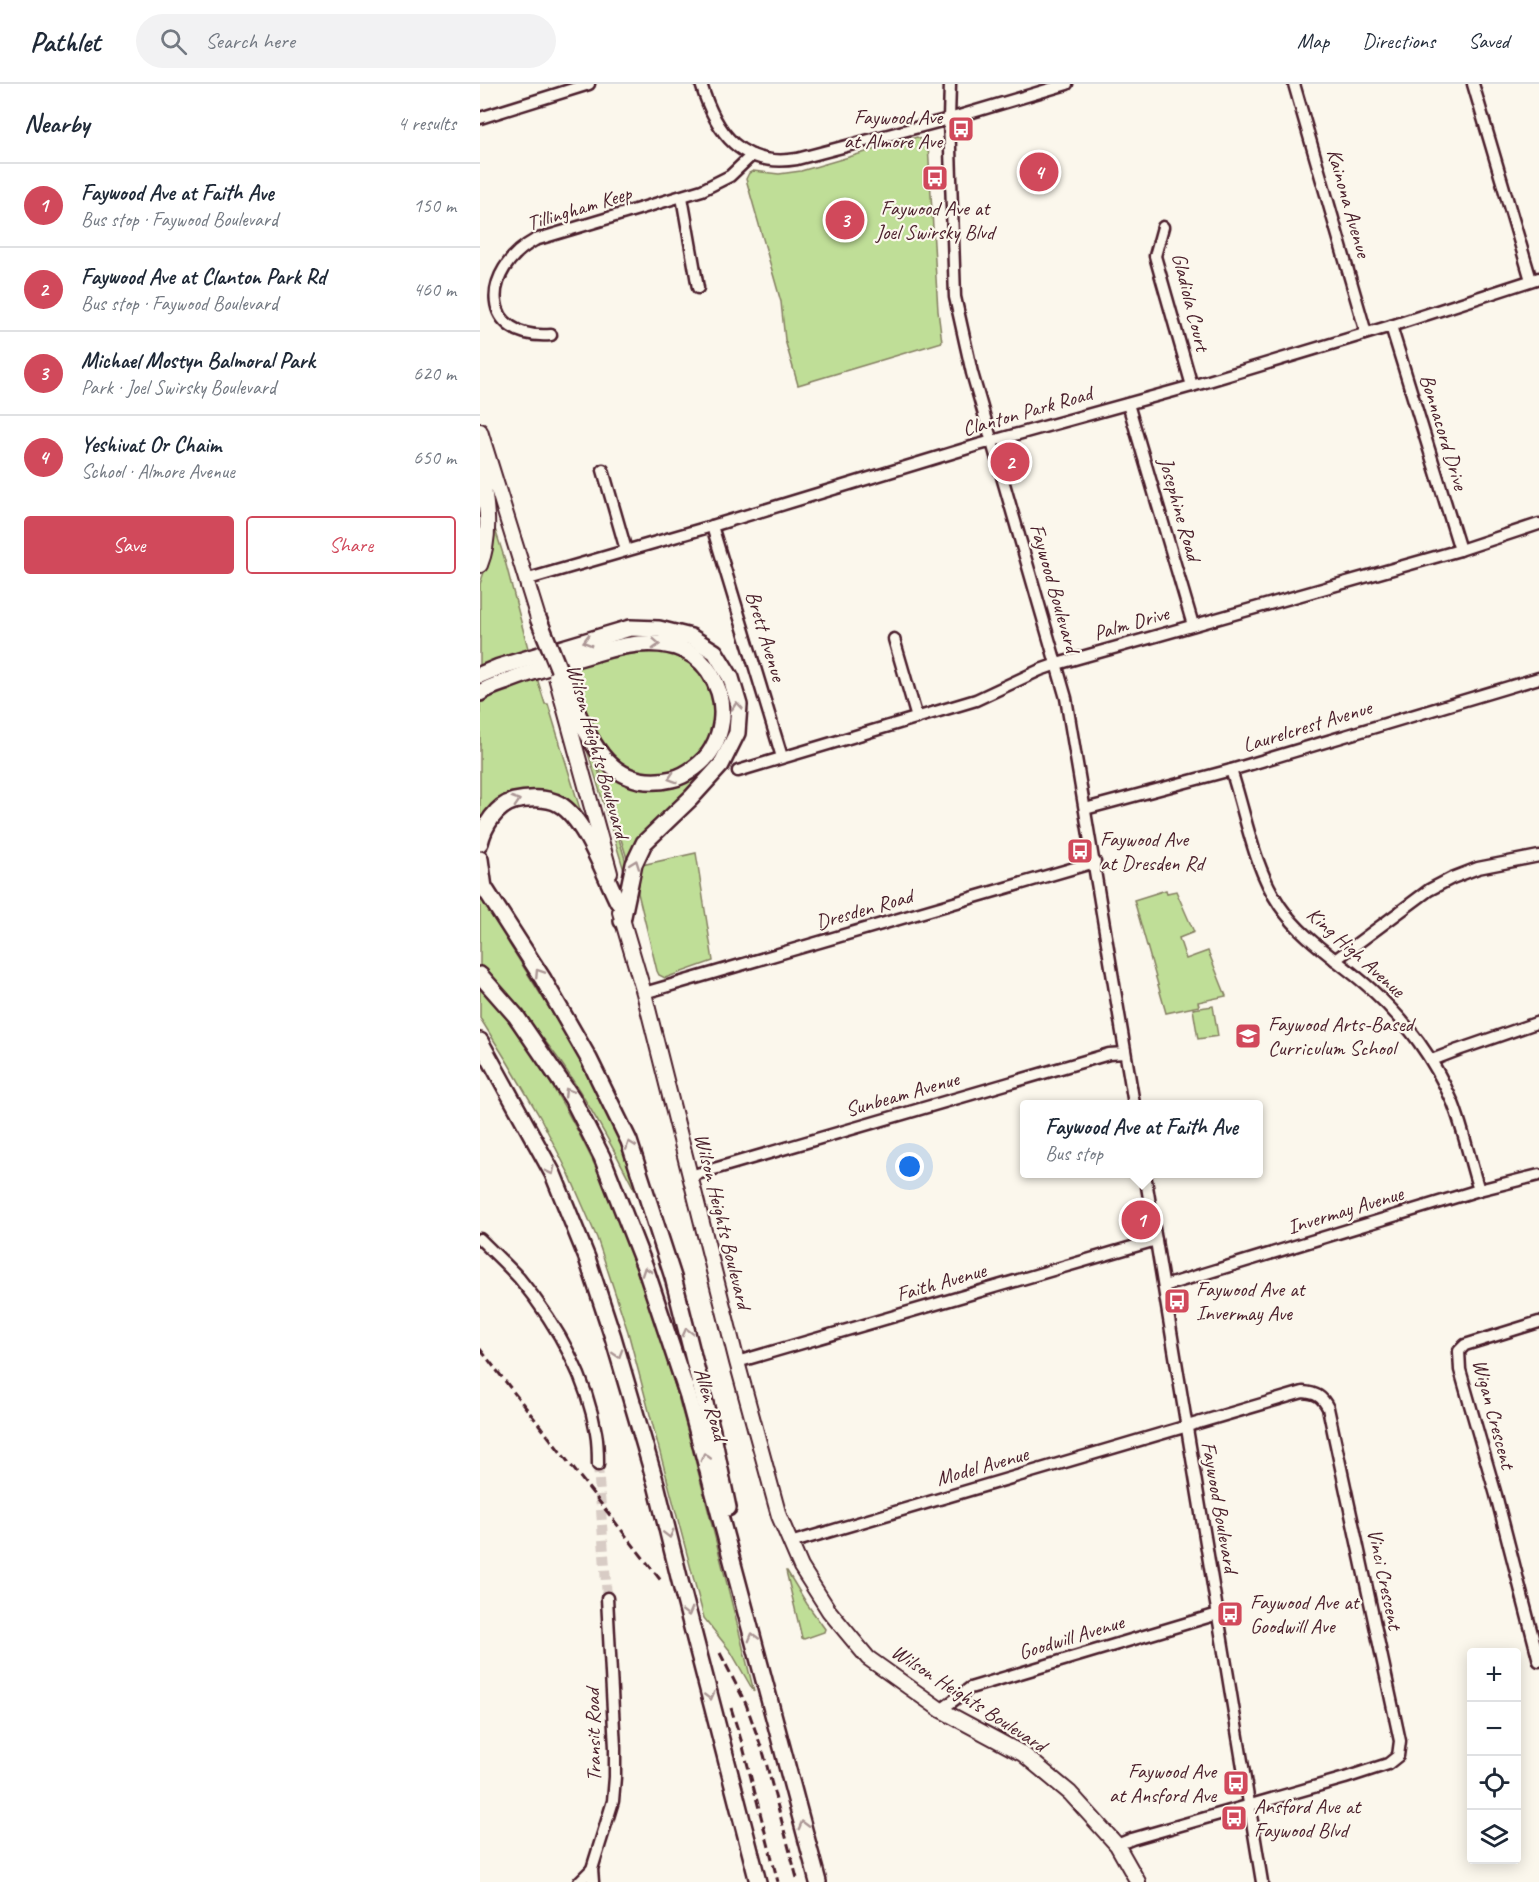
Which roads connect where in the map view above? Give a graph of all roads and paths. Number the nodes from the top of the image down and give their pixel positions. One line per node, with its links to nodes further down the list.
1 (589, 84): 7 (street)
2 (701, 84): 9 (street)
3 (950, 84): 8 (street, Faywood Boulevard)
4 (1067, 84): 8 (street)
5 (1294, 84): 17 (street, Kainona Avenue)
6 (1473, 84): 12 (street)
7 (480, 118)
8 (949, 119): 9 (street); 22 (street, Faywood Boulevard)
9 (752, 155): 10 (street, Tillingham Keep)
10 (682, 196): 13 (street, Tillingham Keep); 14 (street)
11 (1163, 227): 19 (street, Gladiola Court)
12 (1535, 279): 16 (street, Clanton Park Road)
13 (487, 280)
14 (698, 288)
15 (489, 315): 18 (street)
16 (1391, 326): 17 (street, Clanton Park Road); 28 (street, Bonnacord Drive)
17 (1366, 333): 19 (street, Clanton Park Road)
18 (551, 335)
19 (1192, 386): 20 (street, Clanton Park Road)
20 (1128, 404): 22 (street, Clanton Park Road); 32 (street, Josephine Road)
21 (480, 431): 30 (main road)
22 (992, 441): 26 (street, Clanton Park Road); 34 (street, Faywood Boulevard)
23 (480, 458): 29 (main road)
24 (603, 470): 27 (street)
25 (1539, 524): 28 (street, Palm Drive)
26 (712, 526): 27 (street, Clanton Park Road); 40 (street, Brett Avenue)
27 (626, 550): 30 (street, Clanton Park Road)
28 (1460, 550): 32 (street, Palm Drive)
29 (480, 565)
30 (525, 579): 31 (main road)
31 (538, 618): 38 (highway, bridge)
32 (1193, 625): 34 (street, Palm Drive)
33 (894, 639): 39 (street)
34 (1057, 664): 39 (street, Palm Drive); 43 (street, Faywood Boulevard)
35 (480, 675): 50 (highway, one-way to 35)
36 (1539, 678): 41 (street, Laurelcrest Avenue)
37 (480, 693): 38 (highway, one-way to 38)
38 (566, 698): 49 (main road, Wilson Heights Boulevard)
39 (917, 718): 40 (street, Palm Drive)
40 (782, 757): 42 (street, Palm Drive)
41 (1231, 770): 43 (street, Laurelcrest Avenue); 51 (street, King High Avenue)
42 (738, 771)
43 (1085, 809): 47 (street, Faywood Boulevard)
44 (480, 843): 49 (highway, one-way to 49)
45 (1539, 856): 51 (street)
46 (480, 859): 48 (highway)
47 (1095, 862): 53 (street, Dresden Road); 57 (street, Faywood Boulevard)
48 (482, 884): 75 (highway, one-way to 48)
49 (618, 902): 50 (main road, Wilson Heights Boulevard)
50 (622, 921): 53 (main road, Wilson Heights Boulevard)
51 (1335, 960): 58 (street, King High Avenue)
52 (480, 975): 75 (highway, Allen Road, one-way to 52)
53 (644, 993): 62 (main road, Wilson Heights Boulevard)
54 (1539, 1022): 58 (street)
55 (480, 1041): 59 (highway)
56 (480, 1051): 59 (highway)
57 (1125, 1053): 60 (street, Faywood Boulevard); 62 (street, Sunbeam Avenue)
58 (1432, 1060): 64 (street, King High Avenue)
59 (494, 1064): 83 (highway, one-way to 83)
60 (1133, 1100)
61 (1539, 1175): 64 (street, Invermay Avenue)
62 (690, 1176): 69 (main road, Wilson Heights Boulevard)
63 (1146, 1178): 66 (street, Faywood Boulevard)
64 (1479, 1190): 67 (street, Invermay Avenue)
65 (480, 1239): 71 (street)
66 (1156, 1240): 67 (street, Faywood Boulevard); 69 (street, Faith Avenue)
67 (1164, 1286): 70 (street, Faywood Boulevard)
68 (1539, 1322): 76 (street, Wigan Crescent)
69 (737, 1362): 72 (main road, Wilson Heights Boulevard)
70 (1186, 1426): 72 (street, Model Avenue); 74 (street, Faywood Boulevard); 78 (street, Vinci Crescent)
71 (598, 1465)
72 (790, 1543): 77 (main road, Wilson Heights Boulevard)
73 (607, 1598): 80 (street, Transit Road)
74 (1218, 1614): 77 (street, Goodwill Avenue); 78 (street, Faywood Boulevard)
75 (747, 1615): 84 (highway, Allen Road, one-way to 75)
76 (1539, 1661)
77 (941, 1710): 79 (main road, Wilson Heights Boulevard)
78 (1250, 1806): 79 (street); 86 (street, Faywood Boulevard)
79 (1117, 1845): 85 (main road, Wilson Heights Boulevard)
80 (592, 1869): 81 (street, Transit Road); 82 (street, Transit Road)
81 (579, 1882)
82 (593, 1882)
83 (758, 1882)
84 (818, 1882)
85 (1138, 1882)
86 (1262, 1882)

